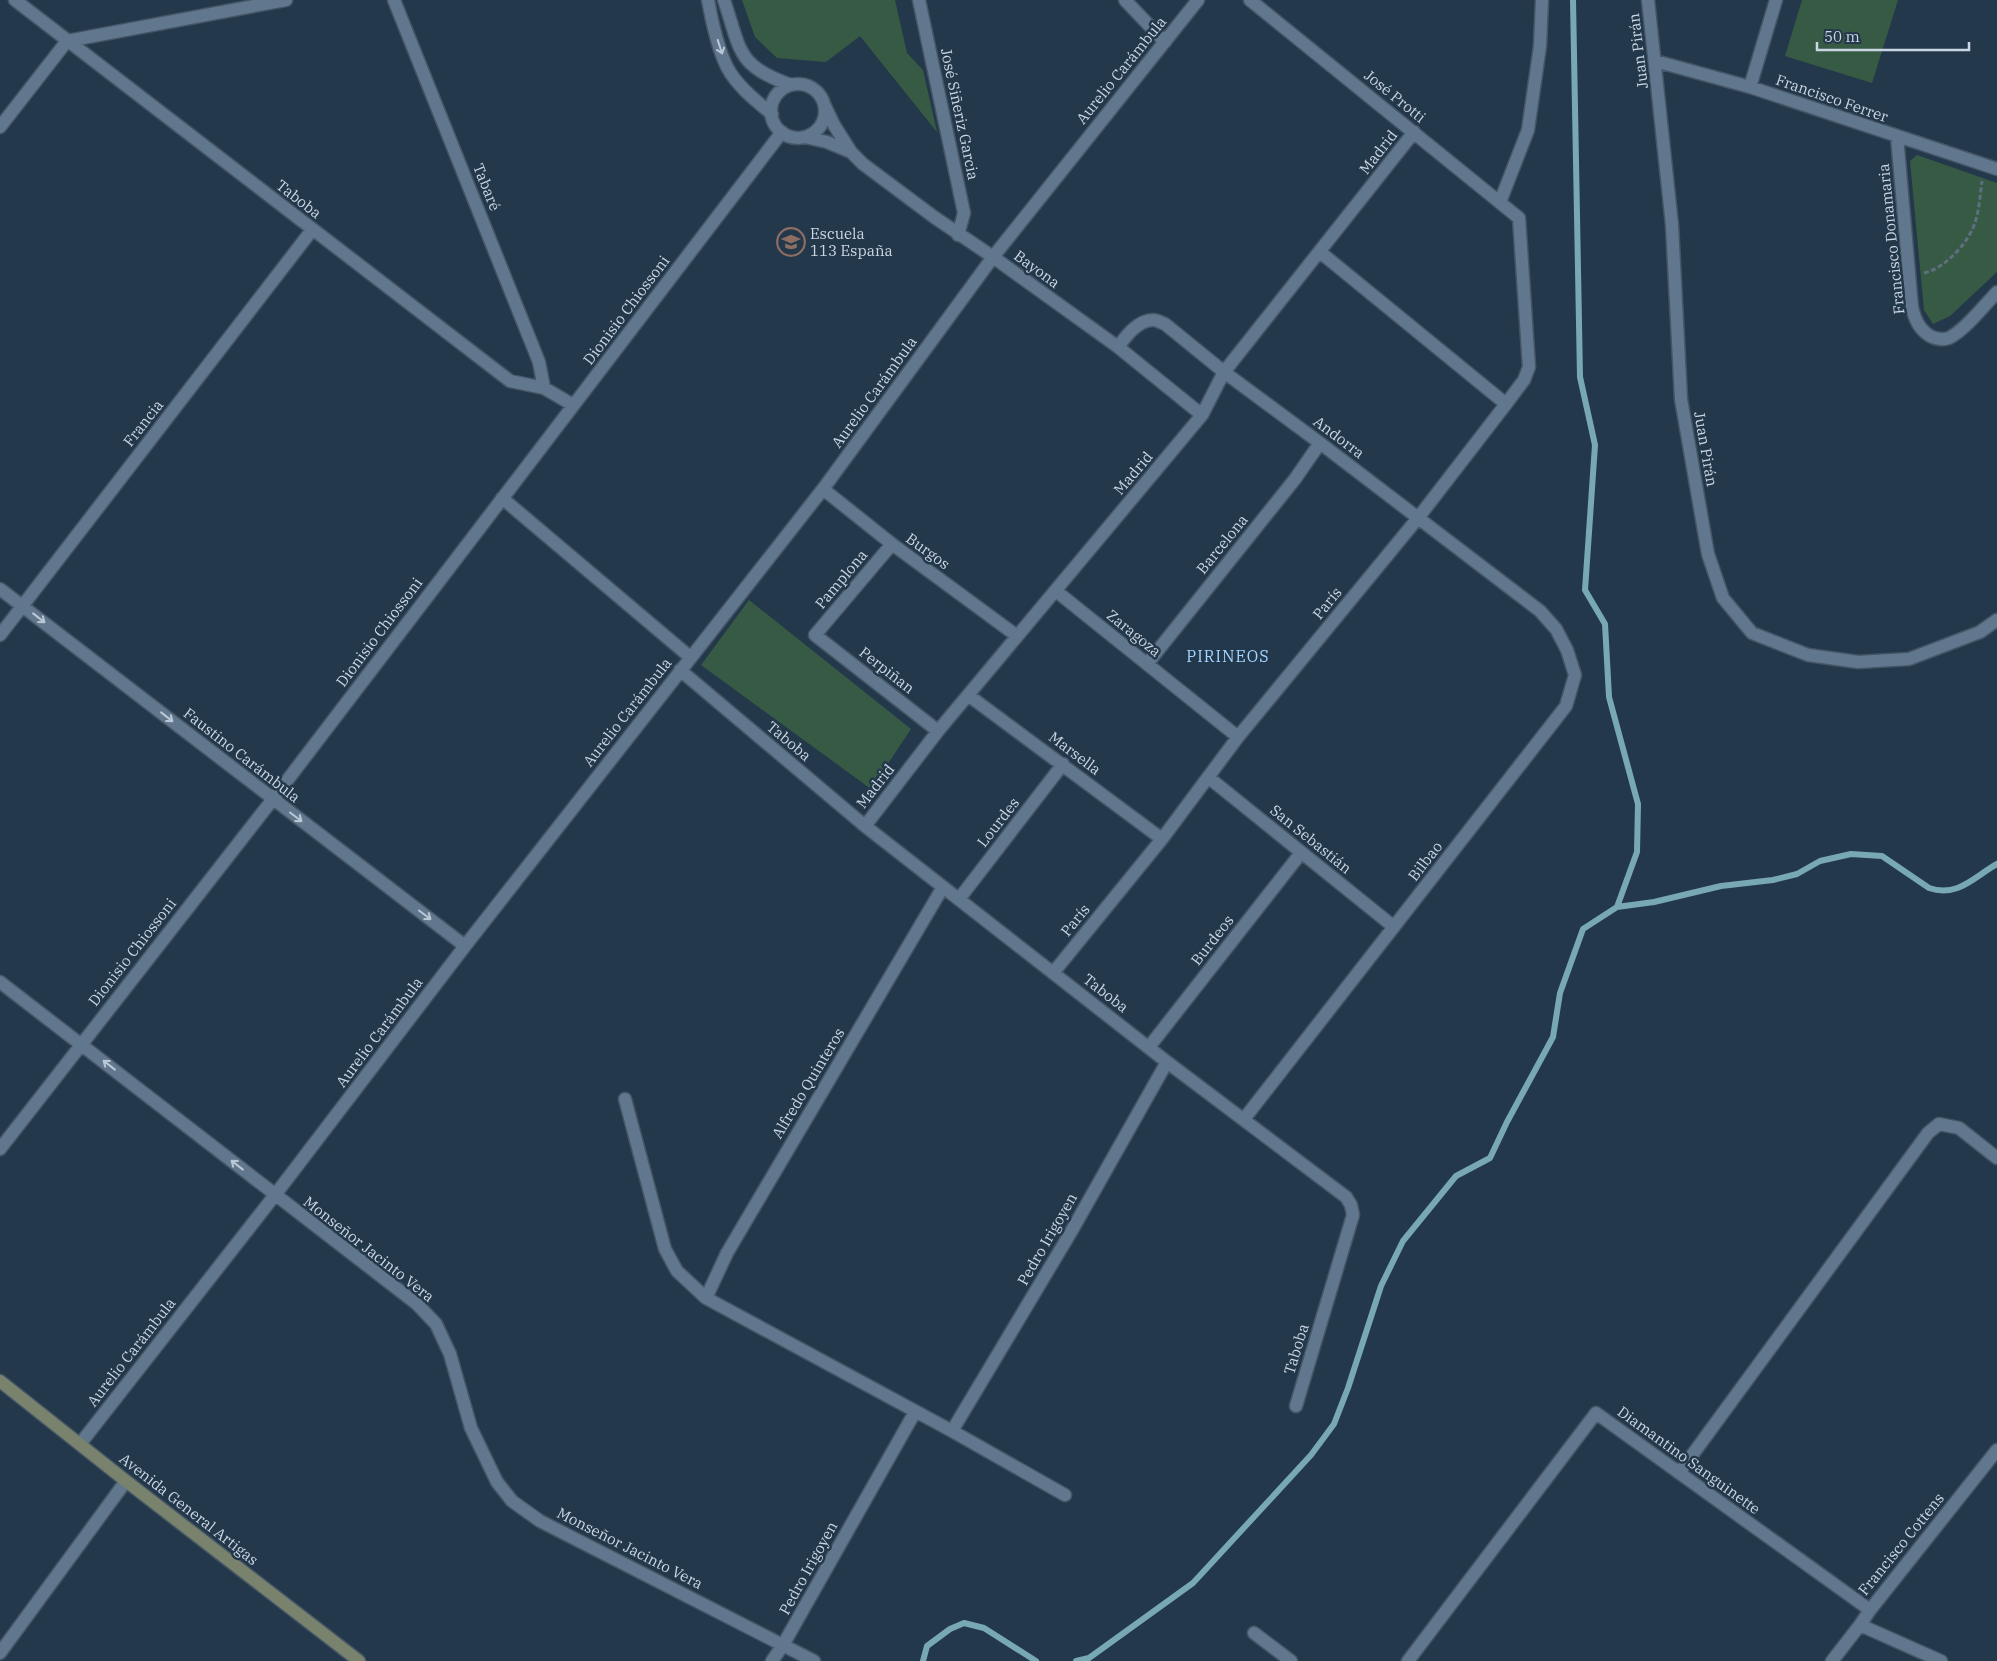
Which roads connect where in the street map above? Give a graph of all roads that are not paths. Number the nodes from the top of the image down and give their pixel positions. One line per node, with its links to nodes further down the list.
1 (15, 0): 13 (street, Taboba)
2 (286, 0): 13 (street)
3 (394, 0): 36 (street, Tabaré)
4 (708, 0): 19 (street, one-way to 19)
5 (724, 0): 16 (street)
6 (919, 0): 30 (street, José Siñeriz Garcia)
7 (1125, 0): 14 (street)
8 (1198, 0): 14 (street, Aurelio Carámbula)
9 (1250, 0): 22 (street, José Protti)
10 (1542, 0): 27 (street)
11 (1648, 0): 15 (street, Juan Pirán)
12 (1776, 0): 17 (street)
13 (67, 40): 20 (street); 29 (street, Taboba)
14 (1165, 42): 32 (street, Aurelio Carámbula)
15 (1655, 61): 17 (street, Francisco Ferrer); 49 (street, Juan Pirán)
16 (791, 85): 18 (street); 19 (street)
17 (1750, 87): 24 (street, Francisco Ferrer)
18 (824, 104): 23 (street); 25 (street, Bayona)
19 (772, 114): 21 (street)
20 (0, 127)
21 (782, 132): 23 (street); 38 (street, Dionisio Chiossoni)
22 (1414, 132): 27 (street, José Protti); 31 (street, Madrid)
23 (805, 137): 25 (street, Bayona)
24 (1897, 137): 26 (street, Francisco Ferrer); 33 (street, Francisco Donamaria)
25 (850, 152): 30 (street, Bayona)
26 (1997, 169)
27 (1500, 202): 28 (street, José Protti)
28 (1519, 218): 37 (street, París)
29 (312, 230): 36 (street, Taboba); 47 (street, Francia)
30 (958, 234): 32 (street, Bayona)
31 (1320, 252): 35 (street, Madrid); 37 (street)
32 (993, 257): 34 (street, Bayona); 41 (street, Aurelio Carámbula)
33 (1997, 292)
34 (1118, 347): 35 (street, Andorra); 39 (street, Bayona)
35 (1224, 372): 39 (street, Madrid); 40 (street, Andorra)
36 (544, 388): 38 (street, Taboba)
37 (1506, 404): 43 (street, París)
38 (573, 406): 42 (street, Dionisio Chiossoni)
39 (1202, 414): 46 (street, Madrid)
40 (1320, 443): 43 (street, Andorra); 54 (street, Barcelona)
41 (823, 489): 44 (street, Burgos); 53 (street, Aurelio Carámbula)
42 (502, 498): 53 (street); 61 (street, Dionisio Chiossoni)
43 (1418, 518): 48 (street, Andorra); 58 (street, París)
44 (892, 544): 51 (street, Pamplona); 52 (street, Burgos)
45 (0, 588): 47 (street, Faustino Carámbula)
46 (1056, 591): 52 (street, Madrid); 54 (street, Zaragoza)
47 (23, 606): 50 (street, Francia); 61 (street, Faustino Carámbula, one-way to 61)
48 (1540, 611): 67 (street, Bilbao)
49 (1997, 620)
50 (0, 635)
51 (815, 635): 57 (street, Perpiñan)
52 (1017, 636): 56 (street, Madrid)
53 (690, 657): 55 (street, Aurelio Carámbula)
54 (1147, 664): 58 (street, Zaragoza)
55 (680, 670): 62 (street, Taboba); 68 (street, Aurelio Carámbula)
56 (968, 695): 57 (street, Madrid); 59 (street, Marsella)
57 (938, 731): 62 (street, Madrid)
58 (1238, 737): 60 (street, París)
59 (1063, 764): 63 (street, Marsella); 66 (street, Lourdes)
60 (1208, 777): 63 (street, París); 64 (street, San Sebastián)
61 (273, 799): 68 (street, Faustino Carámbula, one-way to 68); 71 (street, Dionisio Chiossoni)
62 (865, 826): 65 (street, Taboba)
63 (1162, 839): 69 (street, París)
64 (1301, 853): 67 (street, San Sebastián); 72 (street, Burdeos)
65 (943, 887): 66 (street, Taboba); 79 (street, Alfredo Quinteros)
66 (959, 899): 69 (street, Taboba)
67 (1394, 927): 75 (street, Bilbao)
68 (465, 946): 78 (street, Aurelio Carámbula)
69 (1053, 973): 72 (street, Taboba)
70 (0, 982): 71 (street, Monseñor Jacinto Vera)
71 (81, 1043): 76 (street, Dionisio Chiossoni); 78 (street, Monseñor Jacinto Vera, one-way to 71)
72 (1149, 1047): 73 (street, Taboba)
73 (1167, 1062): 75 (street, Taboba); 83 (street, Pedro Irigoyen)
74 (625, 1099): 79 (street)
75 (1244, 1120): 81 (street, Taboba)
76 (0, 1149)
77 (1997, 1158): 86 (street)
78 (275, 1195): 84 (street, Aurelio Carámbula); 92 (street, Monseñor Jacinto Vera)
79 (706, 1298): 82 (street)
80 (0, 1381): 84 (main road, Avenida General Artigas)
81 (1296, 1406)
82 (915, 1412): 83 (street); 92 (street, Pedro Irigoyen)
83 (952, 1431): 88 (street)
84 (80, 1444): 87 (main road, Avenida General Artigas)
85 (1997, 1450): 89 (street, Francisco Cottens)
86 (1680, 1474): 89 (street, Diamantino Sanguinette); 98 (street, Diamantino Sanguinette)
87 (126, 1481): 93 (street); 94 (main road, Avenida General Artigas)
88 (1066, 1495)
89 (1870, 1610): 90 (street, Francisco Cottens)
90 (1860, 1625): 99 (street, Francisco Cottens); 100 (street)
91 (1254, 1633): 97 (street)
92 (783, 1644): 95 (street, Pedro Irigoyen); 96 (street, Monseñor Jacinto Vera)
93 (0, 1653)
94 (359, 1661)
95 (772, 1661)
96 (814, 1661)
97 (1291, 1661)
98 (1408, 1661)
99 (1832, 1661)
100 (1941, 1661)

